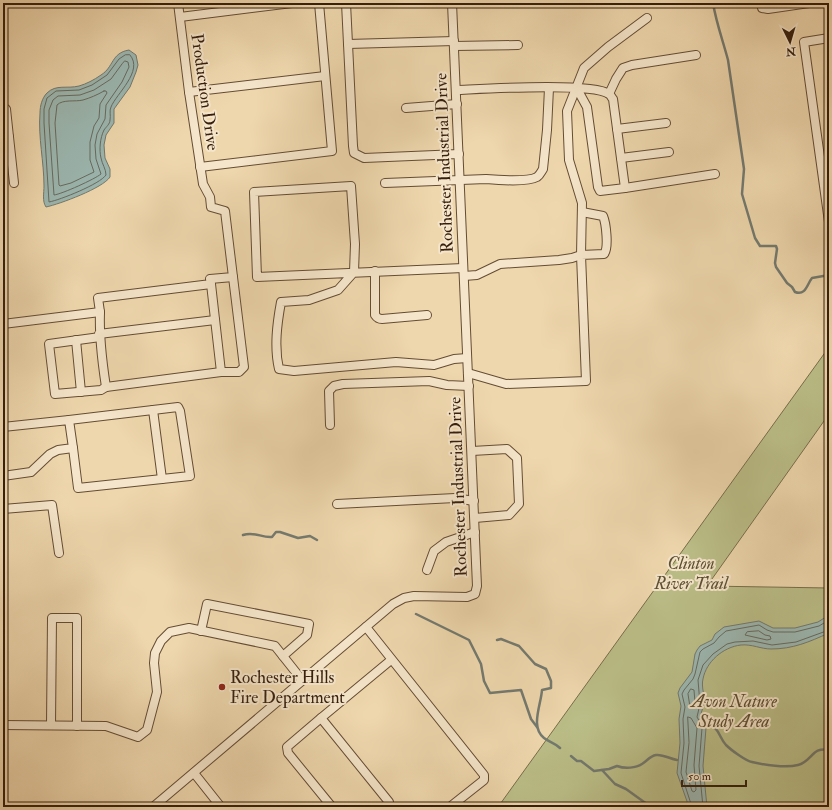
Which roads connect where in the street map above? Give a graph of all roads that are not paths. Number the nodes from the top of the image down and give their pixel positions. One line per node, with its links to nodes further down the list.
1 (178, 3): 8 (street, Production Drive)
2 (292, 3): 8 (street)
3 (318, 3): 15 (street)
4 (346, 3): 12 (street)
5 (452, 3): 11 (street, Rochester Industrial Drive)
6 (761, 3): 7 (street)
7 (809, 3)
8 (180, 17): 19 (street, Production Drive)
9 (647, 18): 16 (street)
10 (829, 38): 37 (street)
11 (454, 43): 12 (street); 13 (street); 18 (street, Rochester Industrial Drive)
12 (348, 44): 28 (street)
13 (518, 45)
14 (696, 55): 20 (street)
15 (325, 76): 19 (street); 30 (street)
16 (576, 87): 17 (street); 20 (street); 35 (street); 36 (street)
17 (549, 88): 18 (street); 32 (street)
18 (456, 90): 21 (street, Rochester Industrial Drive)
19 (189, 92): 30 (street, Production Drive)
20 (609, 94): 25 (street)
21 (457, 104): 22 (street); 28 (street, Rochester Industrial Drive)
22 (406, 108)
23 (3, 110): 26 (street)
24 (666, 123): 25 (street)
25 (617, 130): 29 (street)
26 (6, 138): 33 (street)
27 (669, 152): 29 (street)
28 (459, 154): 32 (street, Rochester Industrial Drive)
29 (621, 158): 35 (street)
30 (200, 166): 42 (street, Production Drive)
31 (715, 174): 35 (street)
32 (460, 180): 34 (street); 41 (street, Rochester Industrial Drive)
33 (14, 183)
34 (385, 183)
35 (625, 188)
36 (582, 212): 38 (street); 38 (street)
37 (829, 222)
38 (581, 255): 41 (street); 52 (street)
39 (375, 271): 40 (street); 41 (street); 45 (street)
40 (354, 272): 40 (street); 50 (street)
41 (464, 272): 50 (street, Rochester Industrial Drive)
42 (233, 277): 43 (street); 51 (street)
43 (211, 284): 44 (street); 46 (street)
44 (100, 312): 47 (street); 48 (street)
45 (427, 316)
46 (215, 320): 48 (street); 51 (street)
47 (3, 324)
48 (100, 335): 49 (street); 53 (street)
49 (76, 340): 55 (street); 55 (street)
50 (467, 358): 52 (street, Rochester Industrial Drive)
51 (221, 372): 53 (street)
52 (468, 373): 54 (street, Rochester Industrial Drive)
53 (106, 386): 55 (street)
54 (469, 386): 58 (street); 61 (street, Rochester Industrial Drive)
55 (81, 392)
56 (153, 410): 57 (street); 63 (street); 63 (street)
57 (69, 420): 59 (street); 60 (street)
58 (330, 425)
59 (3, 428)
60 (73, 448): 62 (street); 63 (street)
61 (472, 451): 64 (street, Rochester Industrial Drive); 67 (street)
62 (3, 476)
63 (162, 479)
64 (474, 501): 65 (street); 67 (street, Rochester Industrial Drive)
65 (337, 504)
66 (3, 509): 69 (street)
67 (475, 518): 68 (street, Rochester Industrial Drive)
68 (475, 532): 70 (street); 71 (street, Rochester Industrial Drive)
69 (59, 553)
70 (427, 570)
71 (366, 627): 74 (street); 75 (street, Rochester Industrial Drive)
72 (201, 631): 73 (street); 73 (street); 79 (street)
73 (283, 656): 75 (street)
74 (391, 660): 76 (street); 85 (street)
75 (302, 680): 80 (street, Rochester Industrial Drive)
76 (321, 718): 83 (street); 84 (street)
77 (3, 725): 78 (street)
78 (51, 725): 79 (street); 79 (street)
79 (77, 726)
80 (194, 773): 81 (street, Rochester Industrial Drive); 82 (street)
81 (153, 807)
82 (221, 807)
83 (332, 807)
84 (389, 807)
85 (450, 807)

